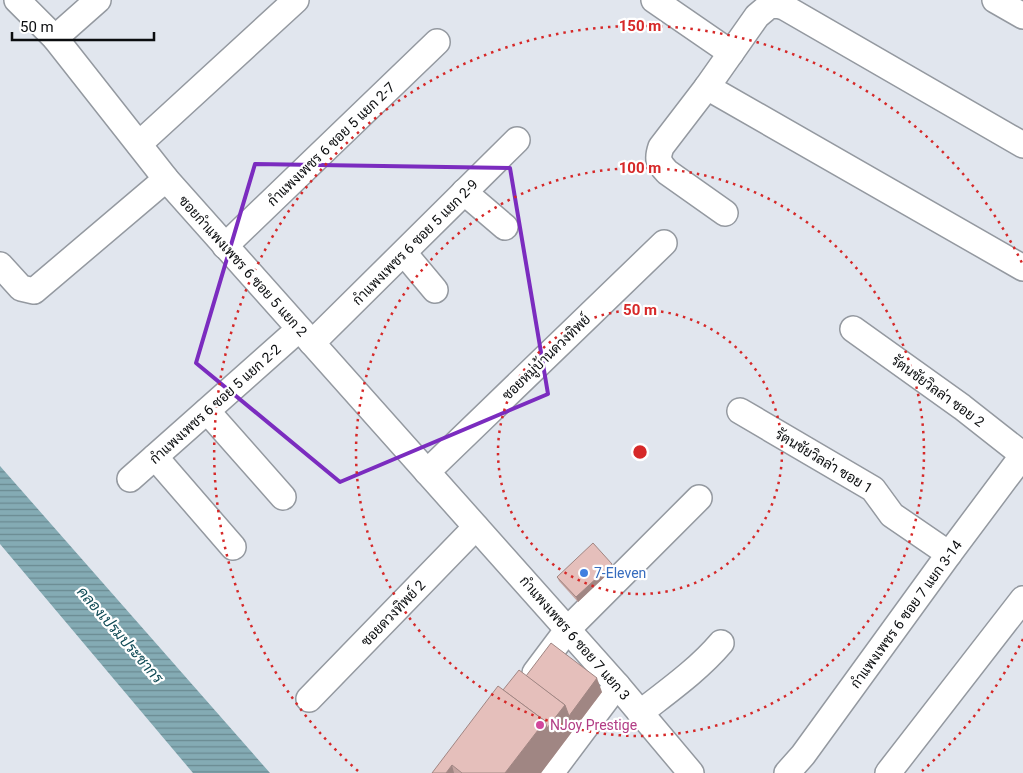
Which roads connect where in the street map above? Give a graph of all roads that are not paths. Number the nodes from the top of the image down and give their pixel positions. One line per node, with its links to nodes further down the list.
1 (17, 0): 7 (street, ซอยกำแพงเพชร 6 ซอย 5 แยก 2)
2 (98, 0): 7 (street)
3 (296, 0): 12 (street)
4 (654, 0): 9 (street)
5 (995, 0): 6 (street)
6 (1023, 16)
7 (55, 38): 12 (street, ซอยกำแพงเพชร 6 ซอย 5 แยก 2)
8 (437, 42): 19 (street, กำแพงเพชร 6 ซอย 5 แยก 2-7)
9 (731, 53): 10 (street); 13 (street)
10 (707, 87): 16 (street); 22 (street)
11 (517, 140): 15 (street, กำแพงเพชร 6 ซอย 5 แยก 2-9)
12 (139, 144): 14 (street, ซอยกำแพงเพชร 6 ซอย 5 แยก 2)
13 (1023, 145)
14 (166, 179): 19 (street, ซอยกำแพงเพชร 6 ซอย 5 แยก 2); 21 (street)
15 (464, 192): 17 (street); 20 (street, กำแพงเพชร 6 ซอย 5 แยก 2-9)
16 (725, 213)
17 (505, 227)
18 (664, 242): 30 (street, ซอยหมู่บ้านดวงทิพย์)
19 (225, 246): 25 (street, ซอยกำแพงเพชร 6 ซอย 5 แยก 2)
20 (404, 253): 23 (street); 25 (street, กำแพงเพชร 6 ซอย 5 แยก 2-9)
21 (0, 265)
22 (1023, 268)
23 (435, 290)
24 (853, 329): 28 (street, รัตนชัยวิลล่า ซอย 2)
25 (306, 336): 26 (street, กำแพงเพชร 6 ซอย 5 แยก 2-2); 30 (street, ซอยกำแพงเพชร 6 ซอย 5 แยก 2)
26 (207, 411): 29 (street, กำแพงเพชร 6 ซอย 5 แยก 2-2); 32 (street)
27 (740, 411): 36 (street, รัตนชัยวิลล่า ซอย 1)
28 (1023, 455): 36 (street, กำแพงเพชร 6 ซอย 7 แยก 3-14)
29 (156, 456): 31 (street, กำแพงเพชร 6 ซอย 5 แยก 2-2); 35 (street)
30 (427, 472): 34 (street, ซอยกำแพงเพชร 6 ซอย 5 แยก 2)
31 (130, 479)
32 (283, 497)
33 (699, 498): 38 (street)
34 (476, 527): 38 (street, กำแพงเพชร 6 ซอย 7 แยก 3); 42 (street, ซอยดวงทิพย์ 2)
35 (233, 547)
36 (949, 554): 46 (street, กำแพงเพชร 6 ซอย 7 แยก 3-14)
37 (1023, 599): 47 (street)
38 (568, 629): 40 (street, กำแพงเพชร 6 ซอย 7 แยก 3); 41 (street)
39 (721, 643): 43 (street)
40 (617, 685): 43 (street, กำแพงเพชร 6 ซอย 7 แยก 3); 44 (street)
41 (520, 693)
42 (309, 699)
43 (640, 713): 45 (street, กำแพงเพชร 6 ซอย 7 แยก 3)
44 (551, 773)
45 (691, 773)
46 (788, 773)
47 (888, 773)

